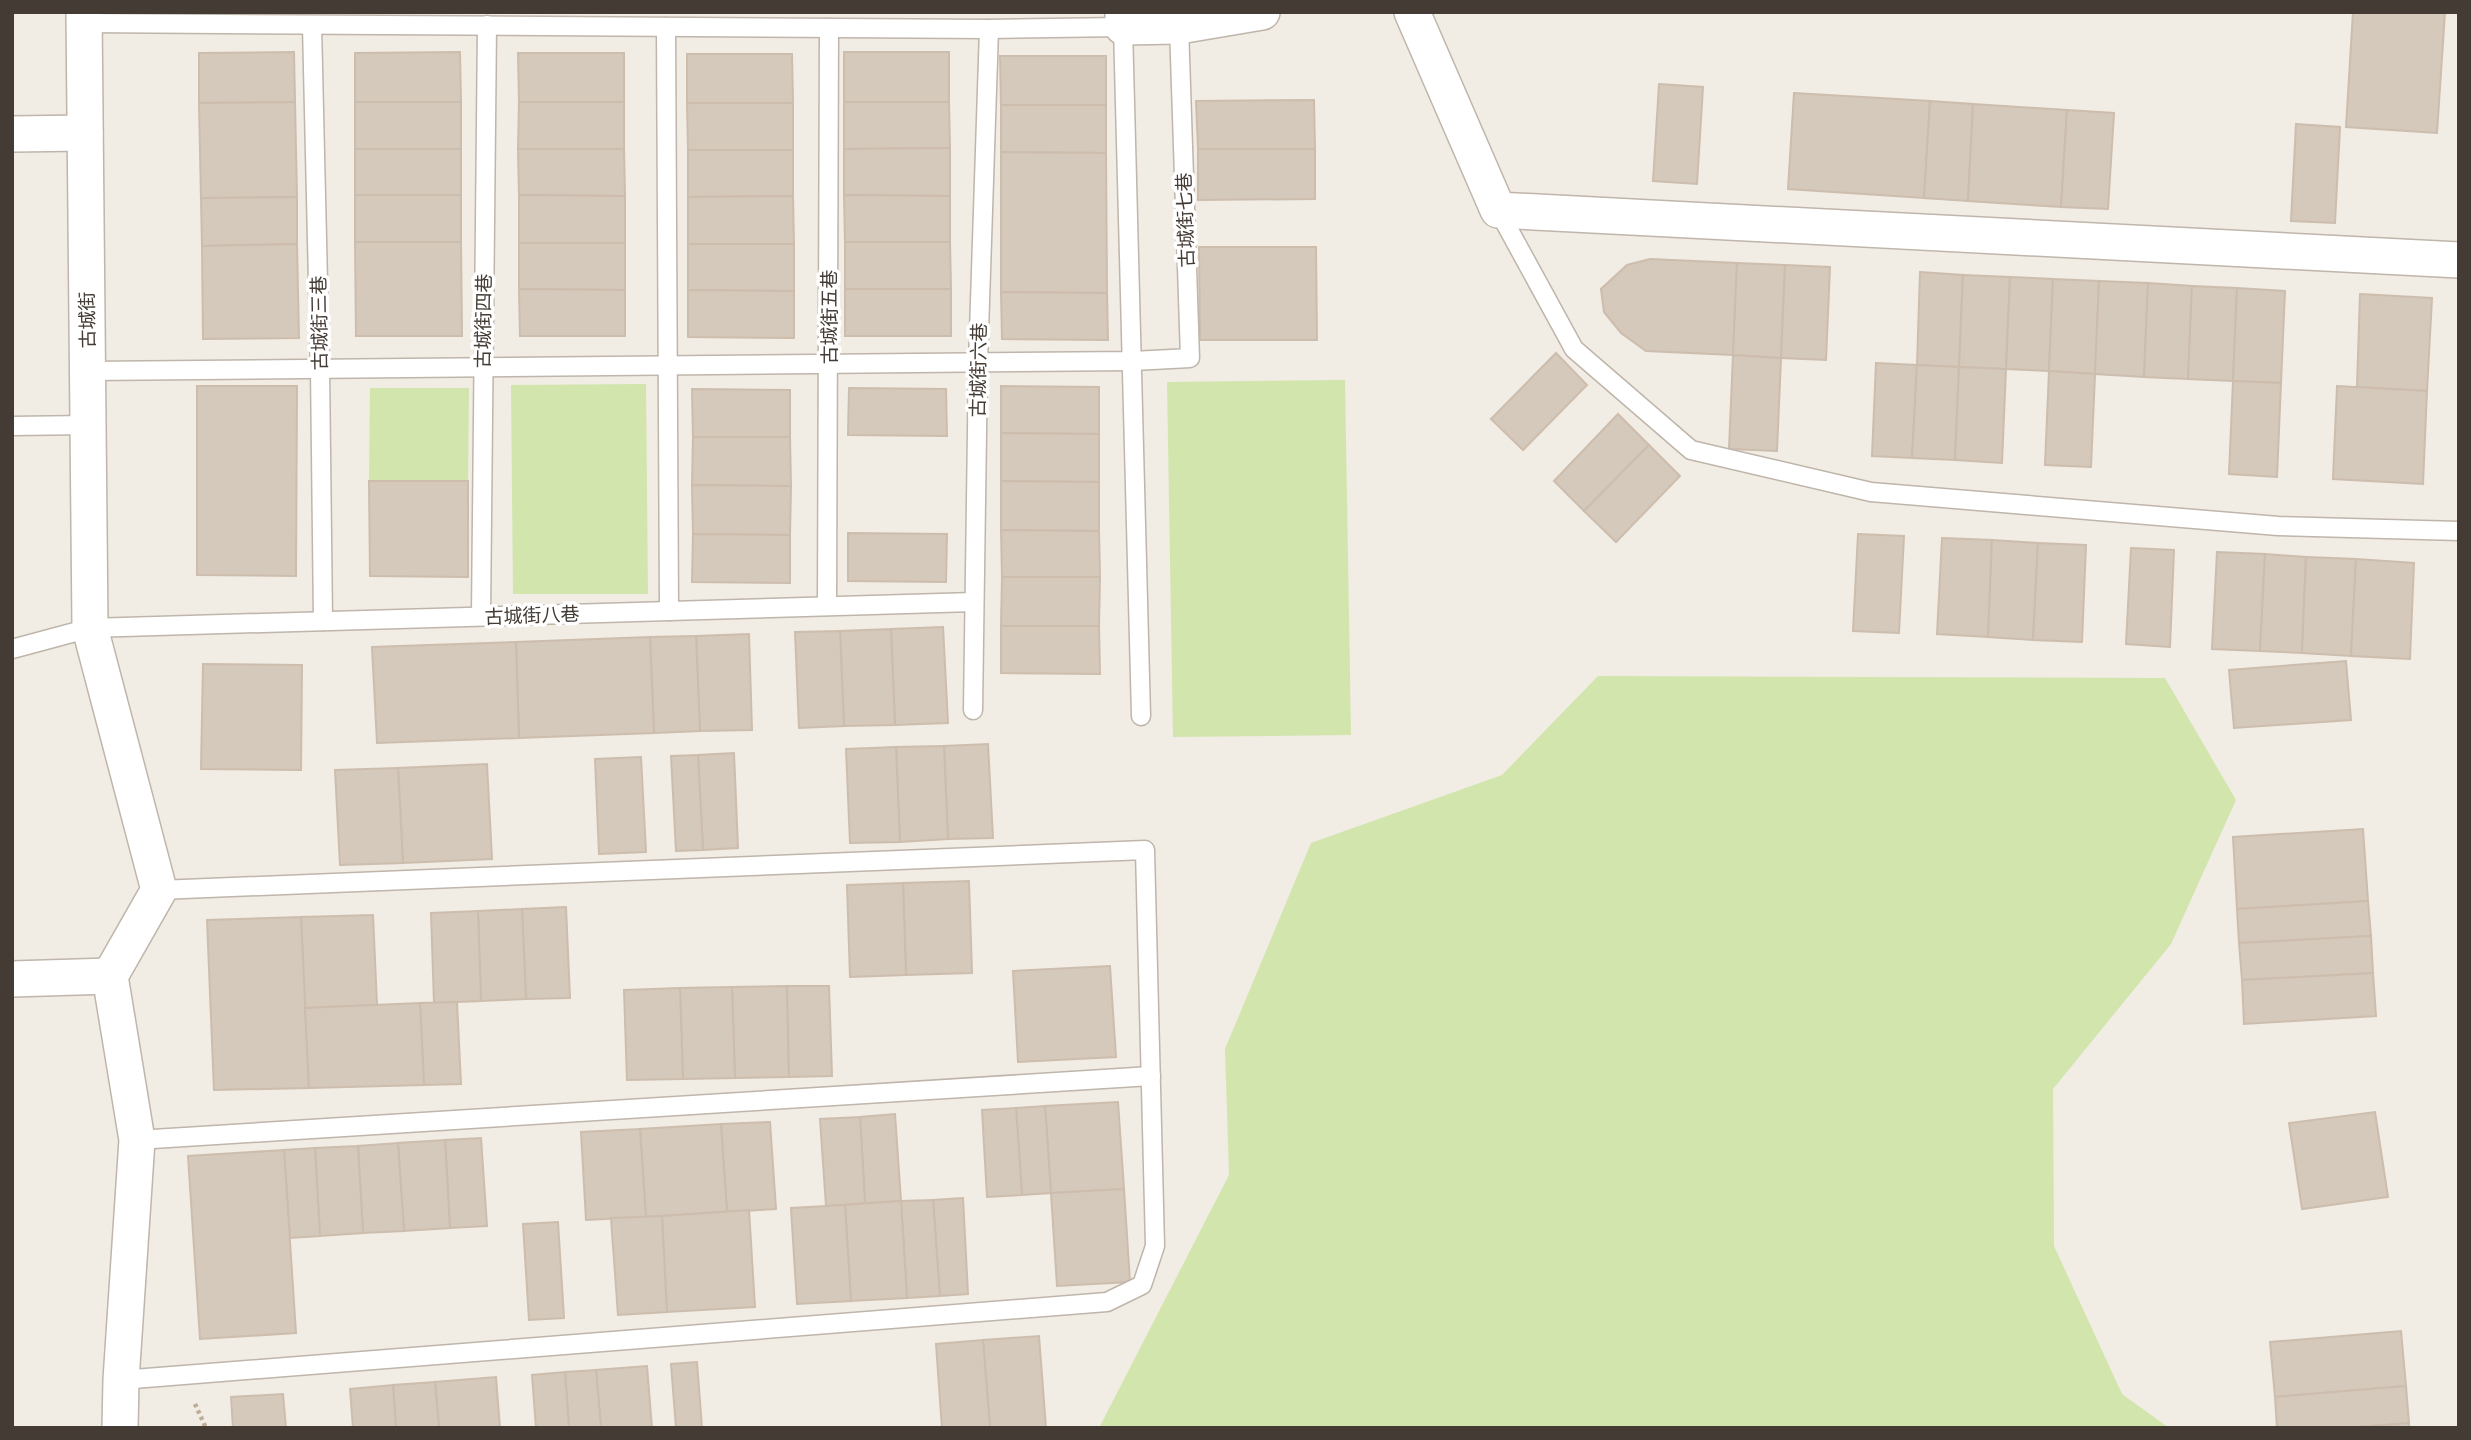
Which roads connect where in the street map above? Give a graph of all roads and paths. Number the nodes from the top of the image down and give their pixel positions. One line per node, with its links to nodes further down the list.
1 (1262, 12): 7 (street)
2 (1412, 12): 13 (street)
3 (84, 18): 5 (lane); 11 (street, 古城街)
4 (1123, 20): 7 (street); 10 (lane); 15 (lane)
5 (312, 25): 6 (lane); 20 (lane, 古城街三巷)
6 (487, 26): 8 (lane); 19 (lane, 古城街四巷)
7 (1179, 26): 15 (lane, 古城街七巷)
8 (666, 27): 9 (lane); 18 (lane)
9 (830, 28): 10 (lane); 17 (lane, 古城街五巷)
10 (989, 29): 16 (lane, 古城街六巷)
11 (85, 133): 12 (street); 21 (street, 古城街)
12 (12, 134)
13 (1498, 210): 14 (street); 24 (lane)
14 (2459, 260)
15 (1133, 361): 16 (lane); 33 (lane)
16 (978, 362): 17 (lane); 25 (lane, 古城街六巷)
17 (828, 363): 18 (lane); 26 (lane, 古城街五巷)
18 (666, 366): 19 (lane); 27 (lane)
19 (482, 367): 20 (lane); 28 (lane, 古城街四巷)
20 (320, 368): 21 (lane); 29 (lane, 古城街三巷)
21 (88, 371): 22 (street, 古城街)
22 (88, 425): 23 (lane); 30 (street, 古城街)
23 (12, 426)
24 (2459, 531)
25 (974, 602): 26 (lane, 古城街八巷); 32 (lane, 古城街六巷)
26 (827, 606): 27 (lane, 古城街八巷)
27 (669, 611): 28 (lane, 古城街八巷)
28 (481, 616): 29 (lane, 古城街八巷)
29 (323, 621): 30 (lane, 古城街八巷)
30 (90, 628): 31 (lane, 古城街八巷); 34 (street, 古城街)
31 (12, 649)
32 (973, 710)
33 (1141, 716)
34 (159, 890): 35 (street); 37 (lane)
35 (110, 976): 36 (street); 38 (street)
36 (12, 979)
37 (1150, 1076): 38 (lane); 39 (lane)
38 (137, 1140): 39 (street)
39 (121, 1380): 40 (street)
40 (120, 1428)

